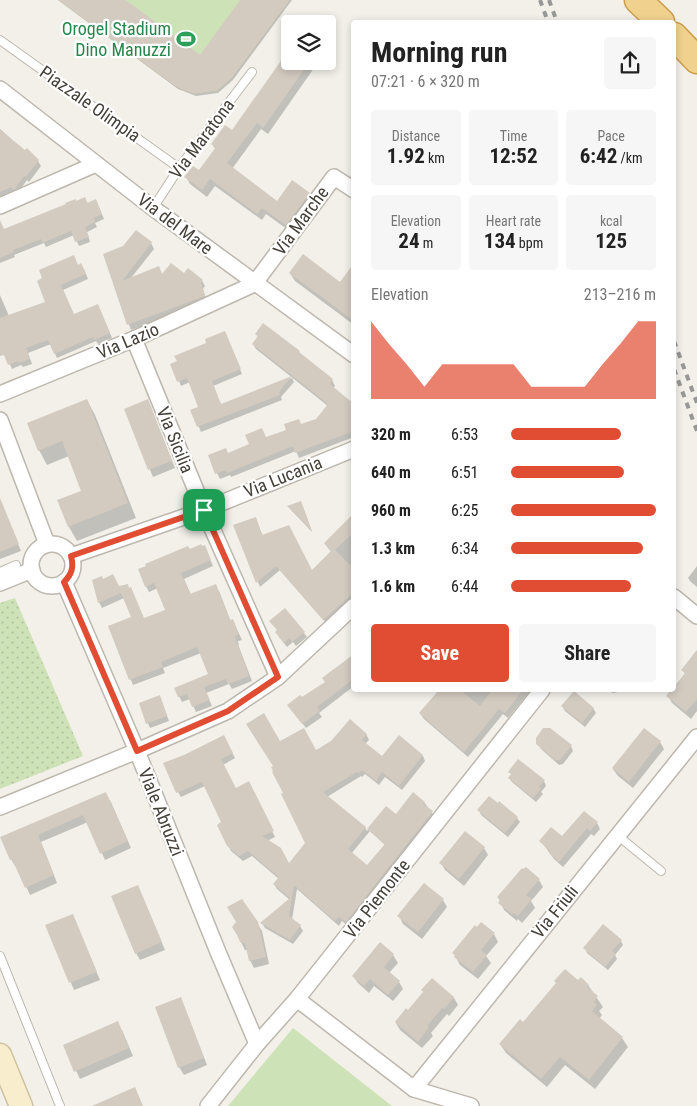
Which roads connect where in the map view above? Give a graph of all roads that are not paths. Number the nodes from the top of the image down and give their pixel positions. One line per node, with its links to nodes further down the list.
1 (638, 0): 2 (highway)
2 (659, 20)
3 (676, 38): 5 (highway)
4 (0, 40): 9 (lane, Piazzale Olimpia)
5 (697, 60)
6 (252, 72): 9 (lane, Via Maratona)
7 (0, 89): 8 (street, Via del Mare)
8 (96, 164): 11 (street); 12 (street, Via del Mare)
9 (179, 168): 12 (lane, Via Maratona)
10 (351, 188): 13 (street, Via Marche)
11 (0, 206)
12 (153, 208): 13 (street, Via del Mare)
13 (254, 284): 14 (street, Via Lazio); 15 (street, Via del Mare)
14 (134, 339): 16 (street, Via Lazio); 19 (street, Via Sicilia)
15 (351, 353)
16 (0, 394)
17 (0, 420): 20 (street)
18 (351, 450): 19 (street, Via Lucania)
19 (204, 510): 21 (street, Via Lucania); 30 (street, Via Sicilia)
20 (47, 544): 21 (street); 23 (street)
21 (71, 556): 25 (street)
22 (16, 565): 24 (lane)
23 (32, 570): 25 (street); 26 (street)
24 (0, 572)
25 (64, 582): 33 (street, Viale Abruzzi)
26 (0, 583)
27 (676, 599): 29 (street)
28 (351, 609): 30 (street)
29 (697, 616)
30 (278, 677): 33 (street)
31 (540, 692): 38 (street, Via Piemonte)
32 (697, 737): 35 (street, Via Friuli)
33 (137, 751): 34 (street); 39 (street, Viale Abruzzi)
34 (0, 807)
35 (616, 835): 36 (lane); 41 (street, Via Friuli)
36 (661, 871)
37 (0, 956): 43 (lane)
38 (297, 999): 39 (street, Via Piemonte); 41 (street)
39 (257, 1044): 44 (street, Via Piemonte)
40 (0, 1055): 42 (main road)
41 (414, 1088): 45 (street)
42 (21, 1106)
43 (60, 1106)
44 (208, 1106)
45 (470, 1106)

